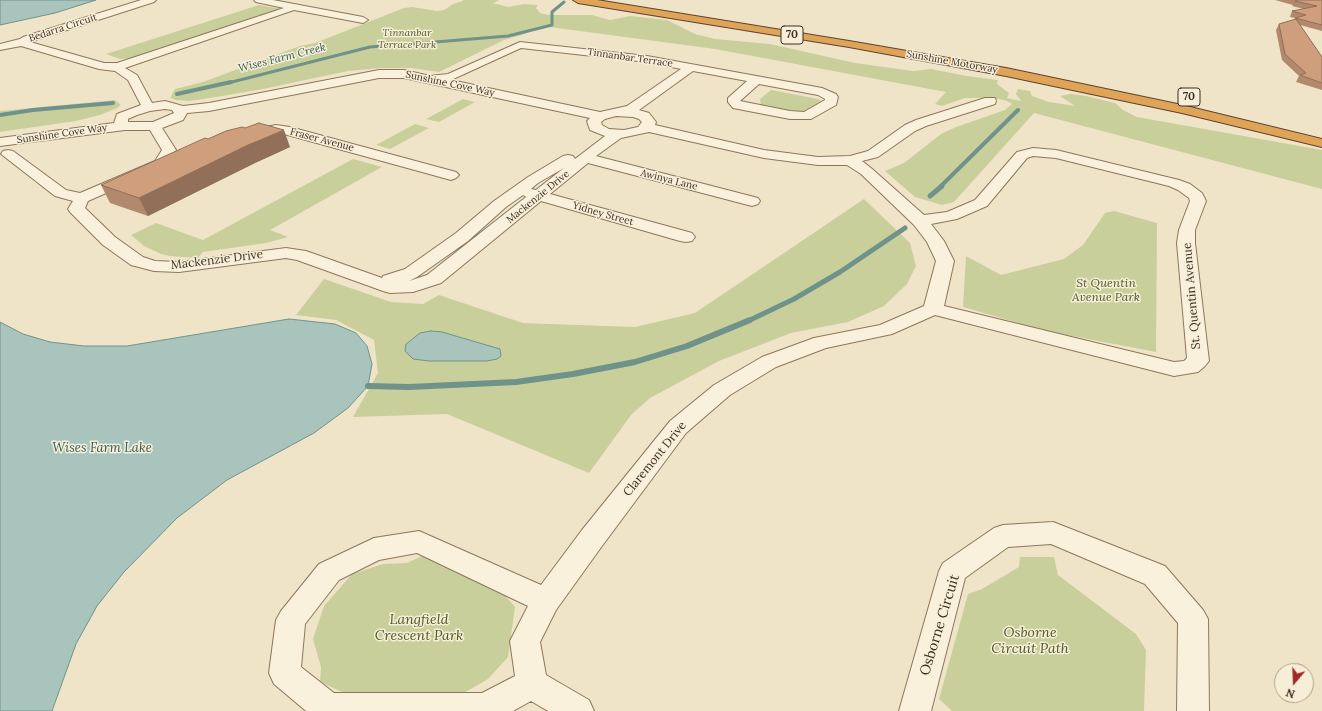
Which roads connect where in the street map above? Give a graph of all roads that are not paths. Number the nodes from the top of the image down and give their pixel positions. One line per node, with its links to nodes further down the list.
1 (151, 0): 8 (street, Bedarra Circuit)
2 (259, 0): 5 (street)
3 (578, 0): 26 (highway, Sunshine Motorway / 70)
4 (636, 0): 7 (highway, 70)
5 (289, 6): 6 (street); 10 (street, Bedarra Circuit)
6 (363, 20)
7 (881, 38)
8 (24, 42): 9 (street); 10 (street, Bedarra Circuit)
9 (0, 47)
10 (118, 67): 16 (street)
11 (691, 67): 12 (street, Tinnanbar Terrace); 13 (street, Tinnanbar Terrace); 18 (street)
12 (704, 70): 14 (street, Tinnanbar Terrace); 19 (street)
13 (432, 79): 17 (street, Sunshine Cove Way); 21 (street, Sunshine Cove Way)
14 (756, 80): 14 (street, Tinnanbar Terrace)
15 (990, 101): 29 (street)
16 (148, 107): 17 (street); 20 (street)
17 (181, 110): 22 (street)
18 (622, 112): 19 (street); 21 (street)
19 (645, 122): 23 (street); 29 (street)
20 (123, 123): 22 (street); 25 (street, Sunshine Cove Way); 27 (street, Sunshine Cove Way)
21 (599, 123): 23 (street, Sunshine Cove Way); 31 (street, Mackenzie Drive)
22 (154, 126): 33 (street)
23 (617, 134): 28 (street, Mackenzie Drive)
24 (246, 135): 30 (street, Fraser Avenue)
25 (0, 138)
26 (1322, 143)
27 (4, 148): 33 (street)
28 (586, 158): 32 (street, Mackenzie Drive); 34 (street, Awinya Lane)
29 (850, 160): 35 (street)
30 (451, 175)
31 (520, 190): 32 (street, Yidney Street); 37 (street, Mackenzie Drive)
32 (539, 196): 36 (street, Yidney Street); 37 (street, Mackenzie Drive)
33 (82, 198): 37 (street, Mackenzie Drive)
34 (752, 201)
35 (920, 221): 38 (street); 38 (street, St. Quentin Avenue)
36 (686, 237)
37 (371, 281)
38 (933, 309): 39 (street, Claremont Drive)
39 (546, 601): 40 (street, Claremont Drive); 40 (street)
40 (532, 684): 41 (street)
41 (578, 711)
42 (915, 711): 43 (street, Osborne Circuit)
43 (1193, 711)

